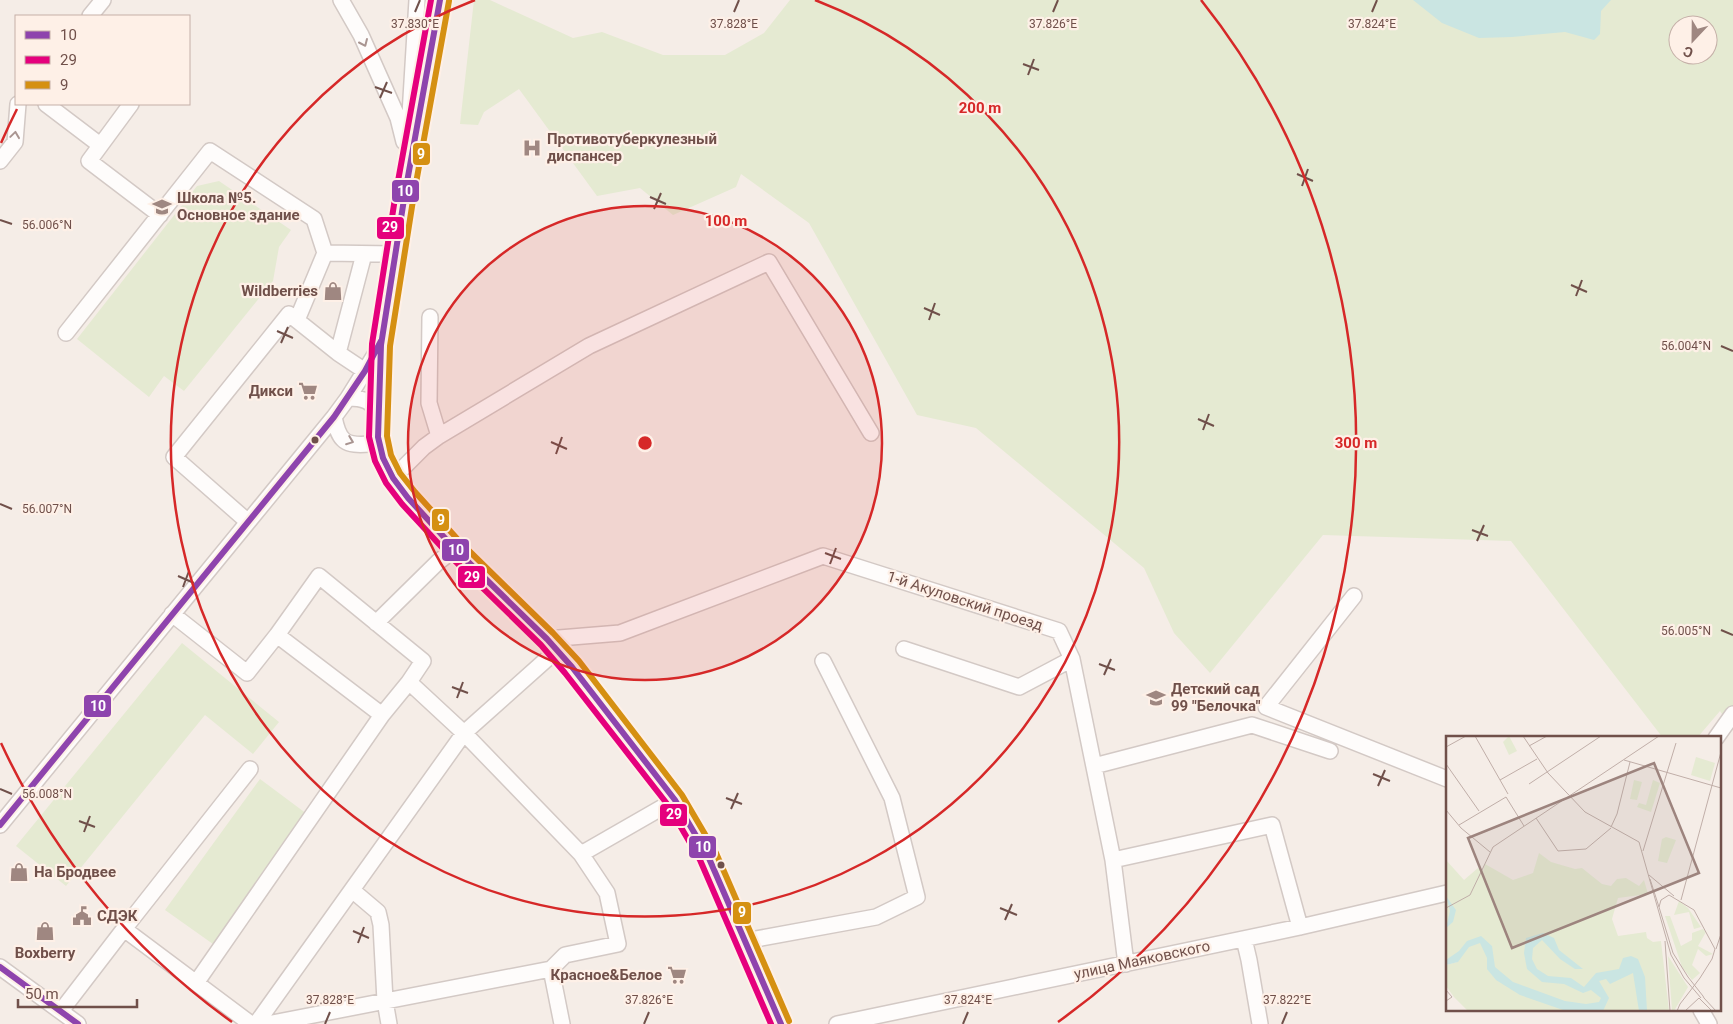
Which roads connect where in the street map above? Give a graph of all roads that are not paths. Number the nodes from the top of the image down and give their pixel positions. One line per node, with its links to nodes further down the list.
1 (103, 0): 5 (street)
2 (341, 0): 11 (street, one-way to 11)
3 (417, 0): 11 (street)
4 (440, 0): 12 (street)
5 (91, 15)
6 (18, 105): 10 (street, one-way to 6)
7 (47, 105): 9 (street)
8 (130, 105): 9 (street)
9 (100, 145): 13 (street)
10 (0, 161)
11 (406, 168): 12 (street)
12 (405, 193): 16 (street)
13 (160, 215): 14 (street); 19 (street)
14 (326, 253): 15 (street); 18 (street)
15 (364, 254): 16 (street); 21 (street)
16 (395, 254): 20 (street)
17 (430, 317): 28 (street)
18 (297, 320): 21 (street); 30 (street)
19 (66, 333)
20 (381, 345): 22 (street); 24 (street)
21 (338, 353): 22 (street)
22 (365, 371): 23 (street)
23 (348, 398): 24 (street); 25 (street)
24 (380, 414): 27 (street)
25 (334, 417): 27 (street, one-way to 27); 30 (street)
26 (871, 433): 28 (street)
27 (378, 436): 29 (street)
28 (440, 436): 29 (street)
29 (393, 478): 31 (street)
30 (247, 521): 33 (street)
31 (455, 549): 34 (street); 36 (street)
32 (1354, 596): 48 (street)
33 (172, 614): 35 (street); 50 (street)
34 (376, 623): 35 (street); 40 (street)
35 (277, 635): 42 (street)
36 (552, 644): 38 (street, 1-й Акуловский проезд); 43 (street); 49 (street)
37 (904, 649): 38 (street)
38 (1072, 659): 46 (street, 1-й Акуловский проезд)
39 (822, 661): 58 (street)
40 (408, 682): 42 (street); 43 (street)
41 (1733, 714): 44 (street)
42 (382, 715): 62 (street)
43 (464, 733): 51 (street); 53 (street)
44 (1717, 736)
45 (1330, 751): 46 (street)
46 (1094, 766): 52 (street, 1-й Акуловский проезд)
47 (250, 769): 56 (street)
48 (1446, 779)
49 (675, 800): 51 (street); 58 (street)
50 (0, 826)
51 (581, 854): 61 (street)
52 (1113, 860): 55 (street); 59 (street, 1-й Акуловский проезд)
53 (352, 890): 63 (street); 68 (street)
54 (1446, 893): 55 (street, улица Маяковского)
55 (1300, 927): 57 (street, улица Маяковского)
56 (124, 929): 62 (street); 64 (street)
57 (1244, 939): 59 (street, улица Маяковского); 74 (street)
58 (745, 941): 72 (street)
59 (1126, 964): 73 (street, улица Маяковского)
60 (0, 967): 64 (street)
61 (551, 968): 63 (street); 71 (street)
62 (196, 983): 67 (street)
63 (385, 1002): 69 (street); 70 (street)
64 (61, 1011): 66 (street)
65 (1702, 1012): 75 (street)
66 (78, 1024)
67 (252, 1024)
68 (256, 1024)
69 (267, 1024)
70 (389, 1024)
71 (562, 1024)
72 (781, 1024)
73 (836, 1024)
74 (1260, 1024)
75 (1708, 1024)

